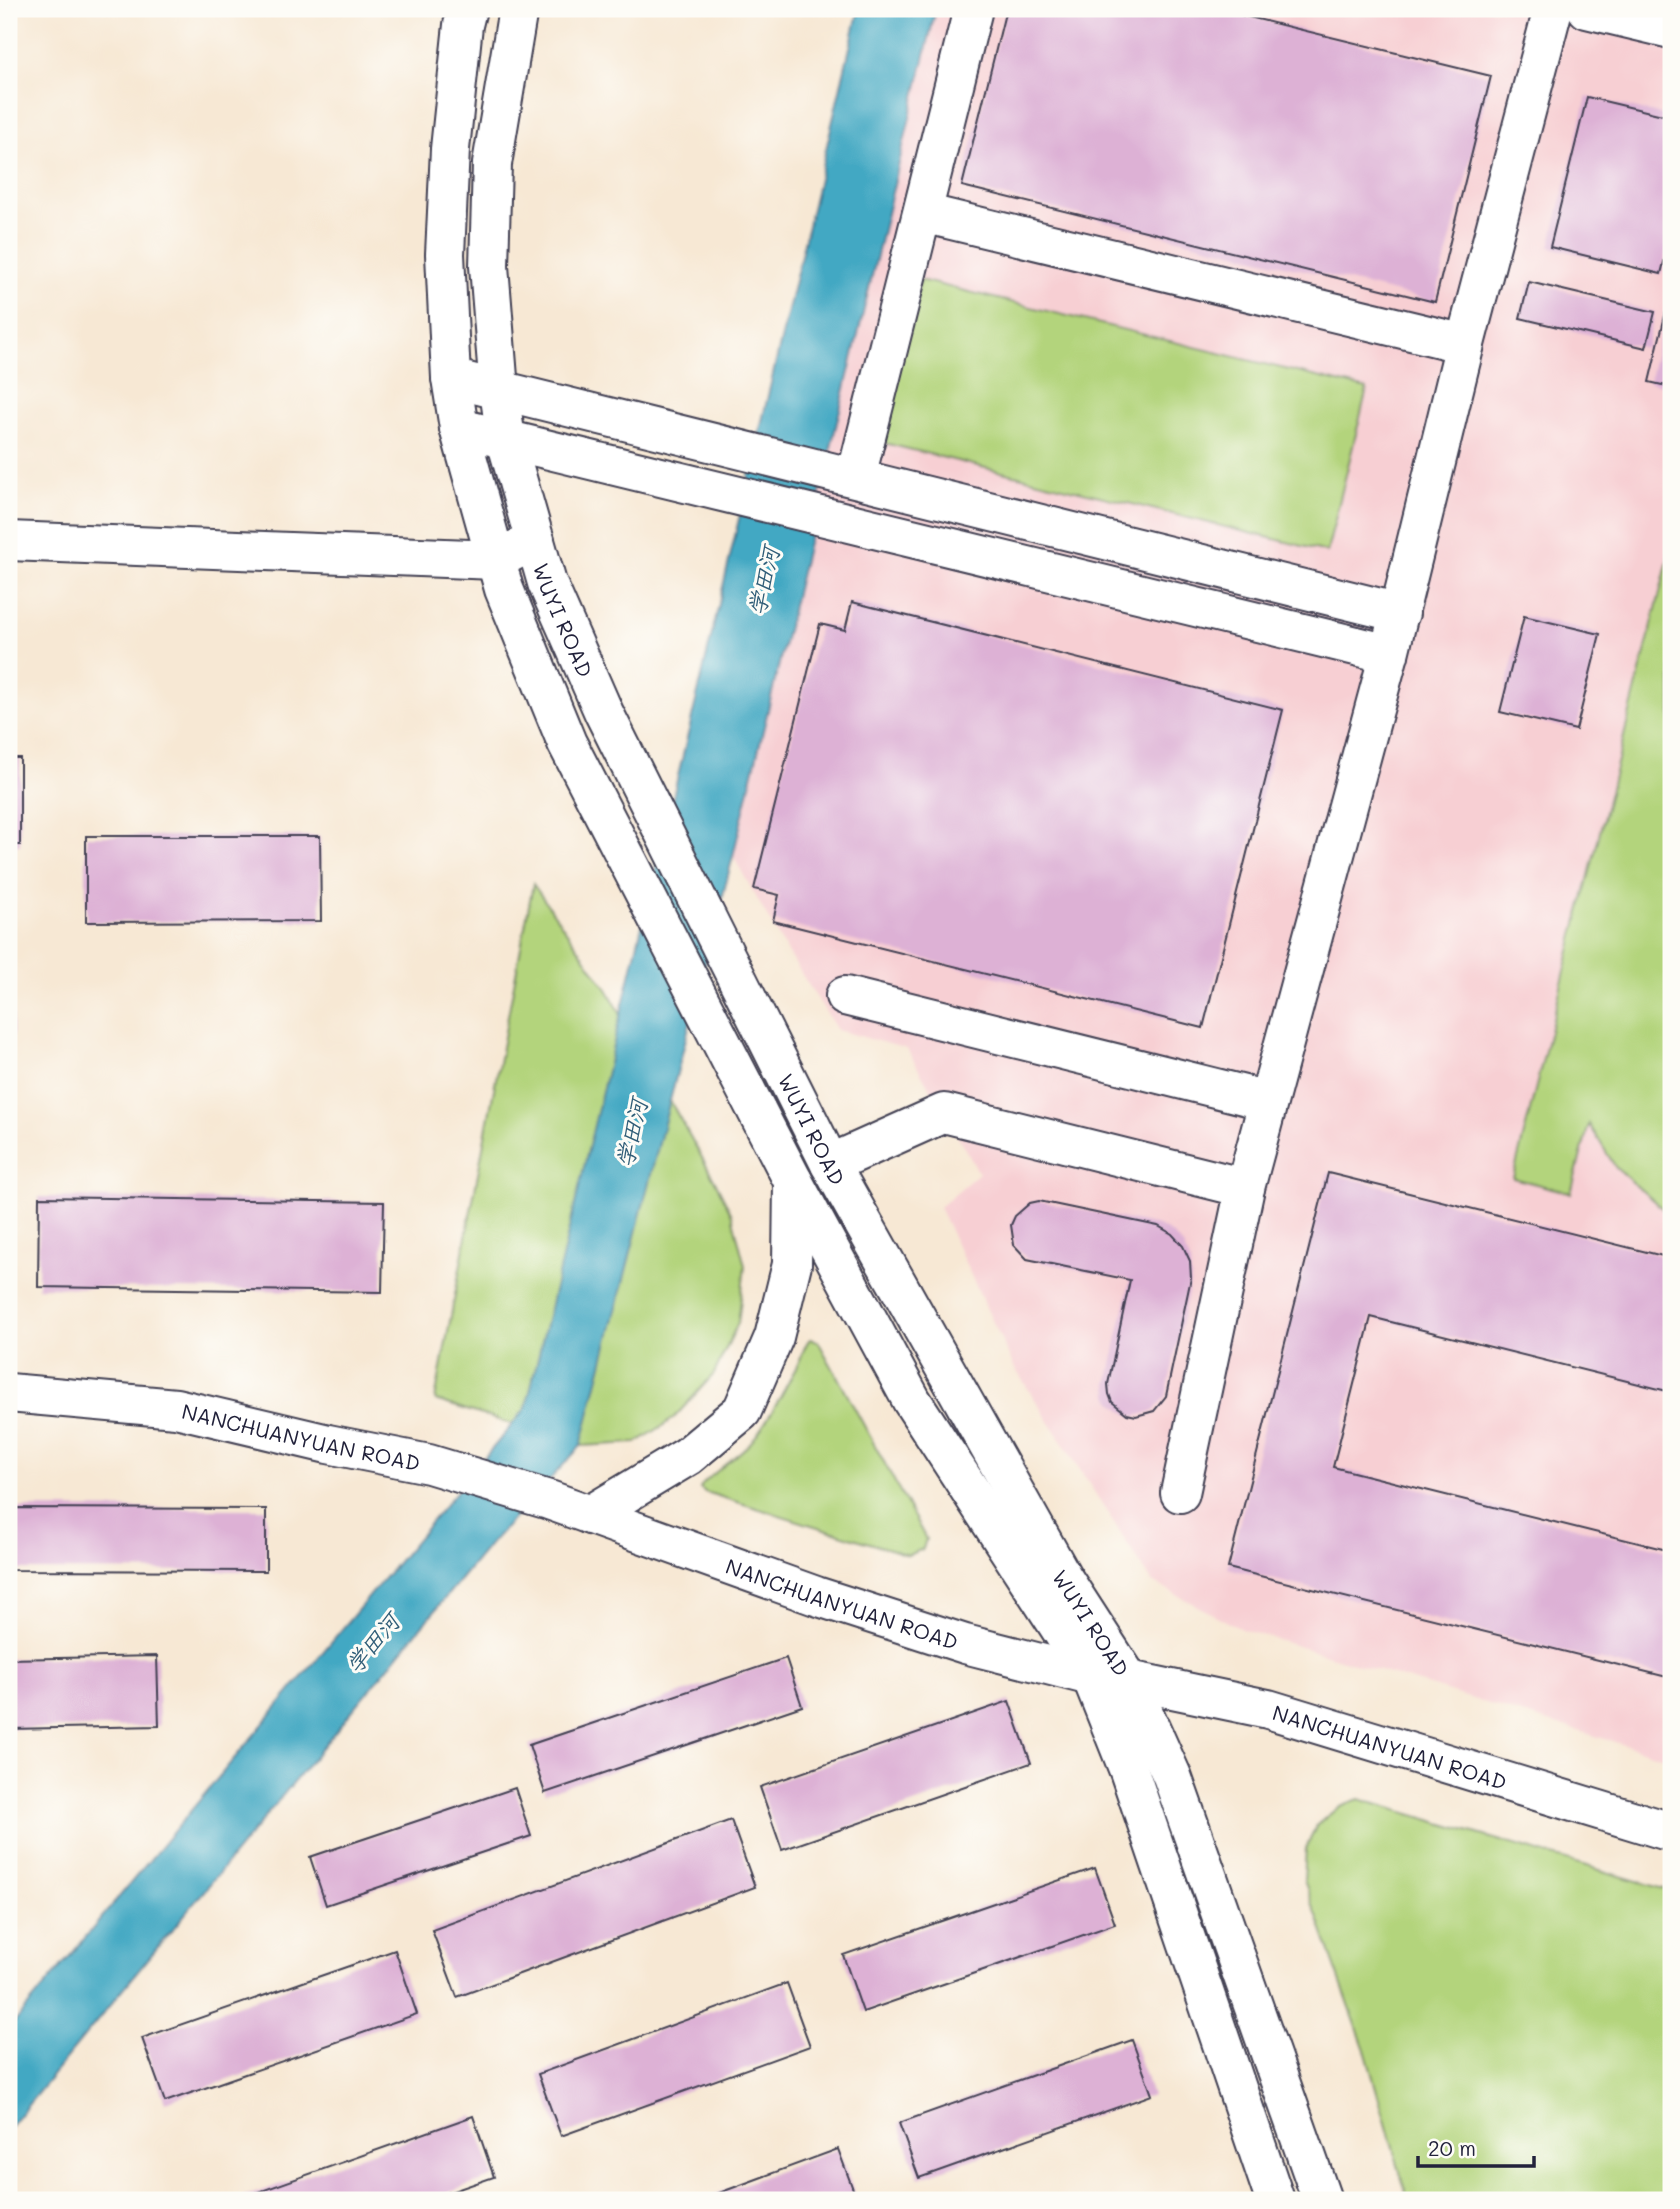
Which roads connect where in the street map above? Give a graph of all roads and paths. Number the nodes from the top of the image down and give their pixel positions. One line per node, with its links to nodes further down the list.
1 (467, 9): 9 (street, WUYI ROAD)
2 (518, 9): 10 (street, WUYI ROAD)
3 (973, 9): 7 (street)
4 (1553, 9): 8 (street)
5 (1587, 9): 6 (street)
6 (1671, 29)
7 (923, 213): 8 (street); 13 (street)
8 (1465, 344): 17 (street)
9 (450, 378): 10 (street); 11 (street, WUYI ROAD)
10 (499, 390): 12 (street, WUYI ROAD); 13 (street)
11 (459, 428): 12 (street); 16 (street, WUYI ROAD)
12 (506, 440): 14 (street, WUYI ROAD); 18 (street)
13 (856, 478): 17 (street)
14 (535, 540): 16 (street); 21 (street, WUYI ROAD)
15 (9, 541): 16 (street)
16 (496, 560): 22 (street, WUYI ROAD)
17 (1400, 613): 18 (street)
18 (1389, 654): 20 (street)
19 (845, 996): 20 (street)
20 (1268, 1101): 23 (street)
21 (830, 1164): 23 (street); 28 (street, WUYI ROAD)
22 (793, 1181): 26 (street); 27 (street, WUYI ROAD)
23 (1245, 1188): 25 (street)
24 (9, 1393): 26 (street, NANCHUANYUAN ROAD)
25 (1180, 1493)
26 (590, 1514): 27 (street, NANCHUANYUAN ROAD)
27 (1090, 1676): 28 (street, NANCHUANYUAN ROAD); 30 (street, WUYI ROAD)
28 (1129, 1680): 29 (street, NANCHUANYUAN ROAD); 31 (street, WUYI ROAD)
29 (1671, 1832)
30 (1275, 2200)
31 (1322, 2200)

